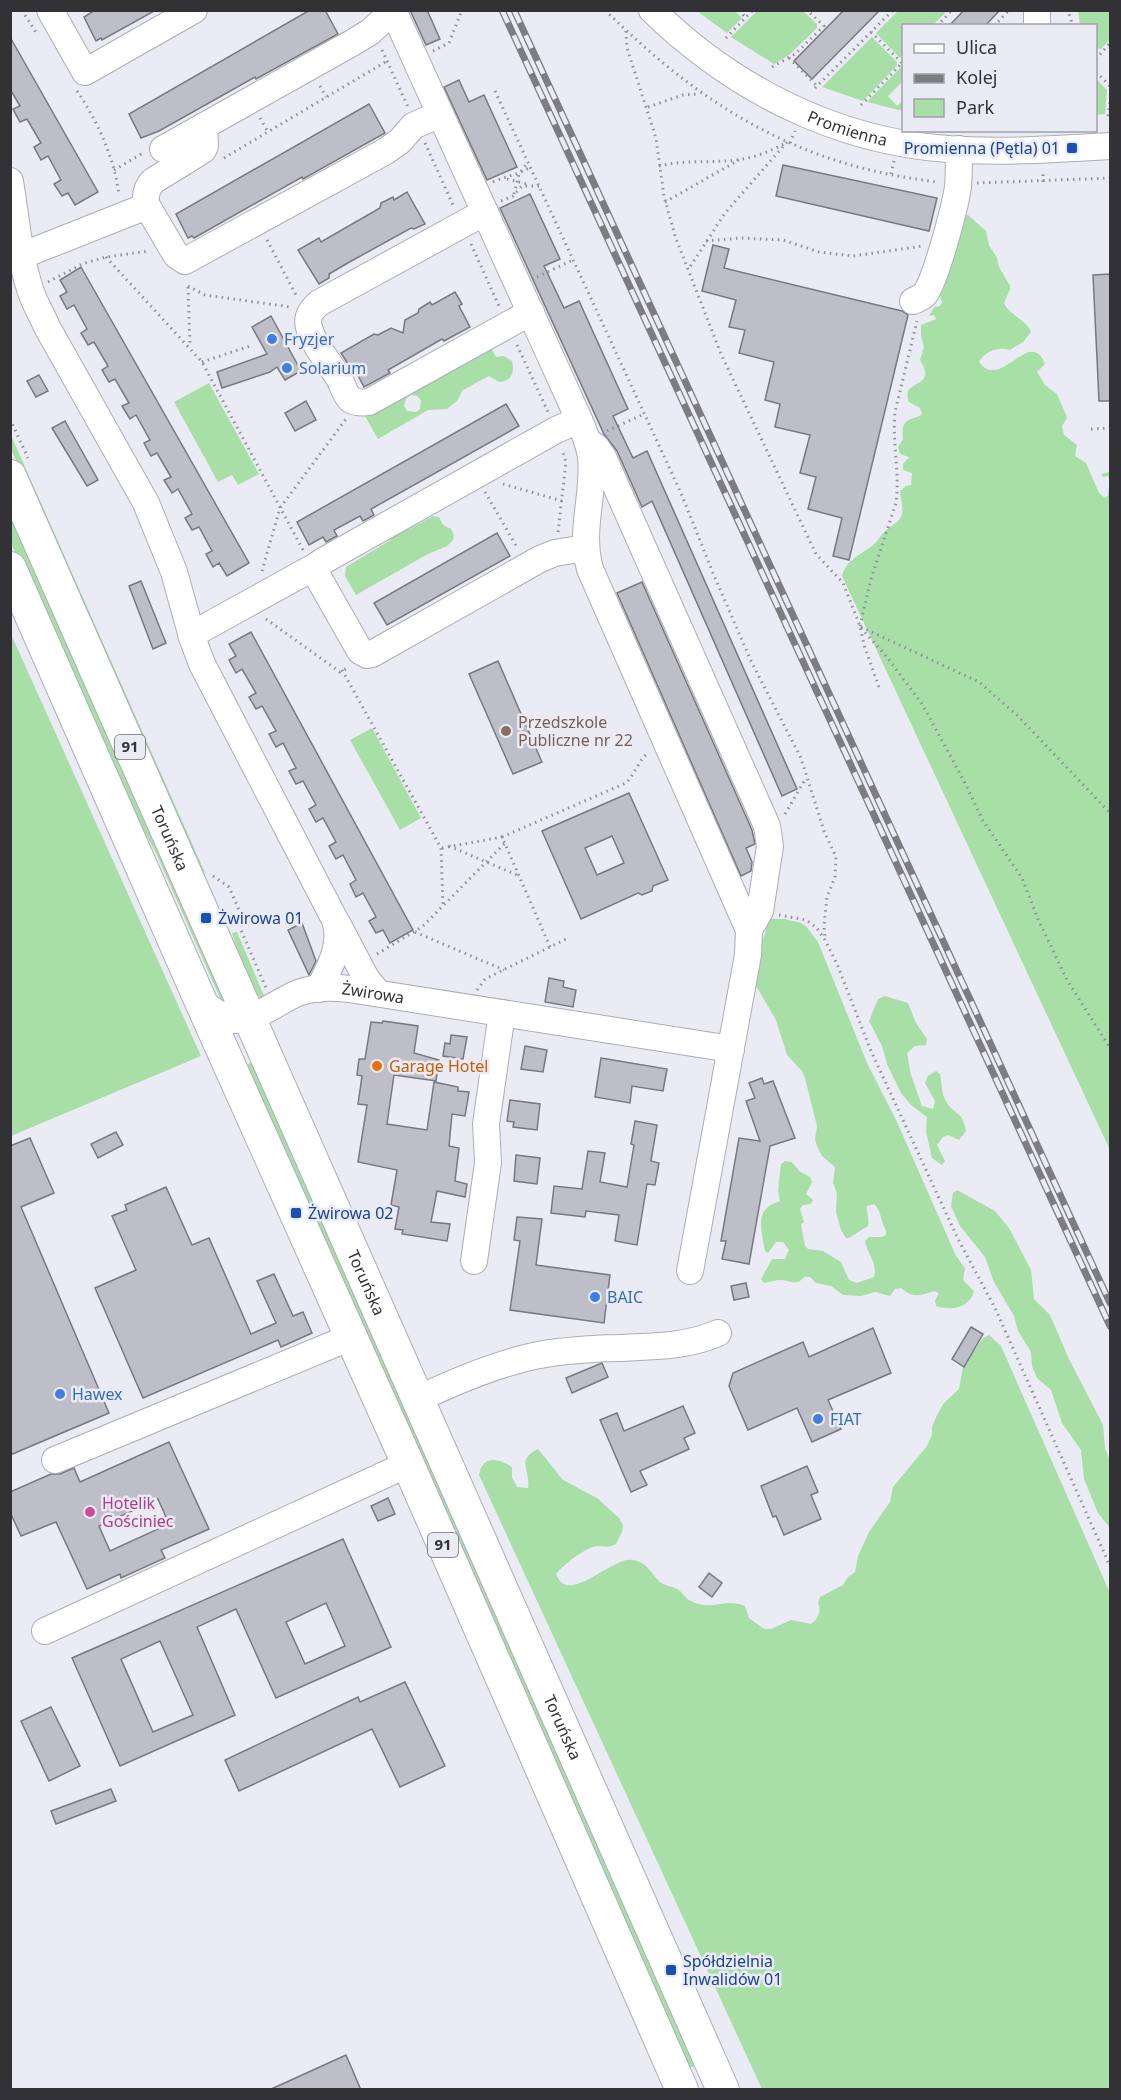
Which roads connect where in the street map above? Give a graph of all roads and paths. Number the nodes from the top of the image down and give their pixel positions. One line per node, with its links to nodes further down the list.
1 (22, 10): 21 (path)
2 (50, 10): 3 (street)
3 (194, 10)
4 (462, 10): 26 (path)
5 (652, 10): 45 (street, Promienna)
6 (739, 10): 14 (path)
7 (753, 10): 14 (path)
8 (807, 10): 25 (path)
9 (892, 10): 20 (path)
10 (952, 10): 15 (path)
11 (1009, 10): 16 (path)
12 (1073, 10): 17 (path)
13 (393, 11): 18 (street); 26 (street)
14 (746, 18): 22 (path)
15 (939, 24)
16 (996, 24)
17 (1072, 24)
18 (372, 30): 27 (path); 42 (street)
19 (626, 31): 38 (path)
20 (871, 32): 25 (path); 28 (path)
21 (38, 36)
22 (726, 38)
23 (1110, 43): 24 (path)
24 (1097, 57)
25 (789, 58): 30 (path)
26 (415, 59): 39 (street)
27 (387, 61): 41 (path); 48 (path)
28 (902, 62)
29 (902, 64): 37 (path)
30 (772, 67)
31 (1097, 74): 33 (path)
32 (75, 87): 52 (path)
33 (1110, 87)
34 (495, 91): 49 (path)
35 (701, 93): 38 (path)
36 (1110, 102): 40 (path)
37 (861, 105)
38 (648, 107): 50 (path)
39 (440, 114): 41 (street); 62 (street)
40 (1108, 116)
41 (416, 125): 65 (street); 66 (path)
42 (204, 126): 44 (street); 63 (street)
43 (1110, 146): 46 (street, Promienna)
44 (166, 147): 52 (path)
45 (959, 149): 46 (street, Promienna); 68 (street)
46 (1038, 150): 57 (path)
47 (741, 160): 50 (path); 61 (path); 67 (path)
48 (217, 162)
49 (528, 162): 51 (path); 53 (path)
50 (659, 166): 61 (path)
51 (530, 167): 53 (path); 59 (path)
52 (114, 170): 64 (path)
53 (519, 174): 54 (path); 56 (path)
54 (502, 177): 56 (path); 62 (path)
55 (10, 181): 69 (street)
56 (517, 182): 58 (path); 60 (path)
57 (1043, 182)
58 (528, 185): 59 (path); 60 (path)
59 (538, 186): 72 (path)
60 (513, 196): 62 (path)
61 (665, 202): 73 (path)
62 (481, 204): 66 (street); 74 (street)
63 (147, 206): 64 (street); 70 (street)
64 (119, 218): 69 (street)
65 (258, 222): 70 (street); 79 (path)
66 (461, 223): 79 (street); 80 (path)
67 (706, 241): 68 (path); 73 (path)
68 (943, 242): 77 (street)
69 (22, 253): 76 (street)
70 (179, 254): 71 (path); 75 (path)
71 (106, 257): 76 (path); 82 (path)
72 (573, 260): 74 (path); 84 (path)
73 (688, 270): 99 (path)
74 (519, 285): 78 (street)
75 (188, 286): 79 (path); 82 (path)
76 (31, 291): 100 (street)
77 (917, 299): 99 (path)
78 (531, 312): 80 (street); 88 (street)
79 (306, 313): 80 (street)
80 (507, 324): 88 (path)
81 (250, 346): 83 (path)
82 (190, 348): 83 (path)
83 (202, 362): 92 (path)
84 (645, 414): 88 (path); 105 (path)
85 (348, 417): 92 (path)
86 (1110, 428): 87 (path)
87 (1091, 429)
88 (574, 430): 90 (street); 91 (path); 93 (street); 107 (street)
89 (10, 476): 130 (main road, Toruńska / 91)
90 (475, 476): 91 (path); 95 (path); 96 (street)
91 (562, 501): 94 (path)
92 (280, 508): 96 (path); 98 (path)
93 (585, 548): 94 (street); 104 (street)
94 (555, 553): 95 (street)
95 (528, 566): 101 (street)
96 (314, 567): 98 (street); 101 (street)
97 (10, 568): 127 (main road, 91)
98 (250, 604): 100 (street); 102 (path)
99 (860, 626): 103 (path); 106 (path); 131 (path)
100 (191, 635): 116 (street)
101 (372, 654): 102 (path)
102 (342, 670): 111 (path)
103 (880, 690)
104 (667, 744): 108 (path); 117 (street)
105 (806, 778): 107 (path); 120 (path)
106 (1110, 813)
107 (770, 835): 117 (street)
108 (502, 837): 109 (path); 110 (path)
109 (505, 843): 112 (path); 114 (path)
110 (449, 846): 111 (path); 112 (path)
111 (441, 848): 115 (path)
112 (486, 862): 114 (path); 115 (path)
113 (212, 875): 126 (path)
114 (519, 875): 121 (path)
115 (443, 906): 118 (path)
116 (336, 920): 124 (street); 125 (street)
117 (754, 921): 120 (path); 132 (street)
118 (416, 932): 122 (path); 123 (path)
119 (568, 938): 121 (path)
120 (825, 940): 140 (path)
121 (550, 947): 123 (path)
122 (377, 954)
123 (504, 970): 128 (path)
124 (319, 988): 125 (street, Żwirowa); 130 (street, Żwirowa)
125 (378, 993): 128 (street, Żwirowa)
126 (273, 995)
127 (201, 1002): 130 (street); 136 (main road, 91)
128 (470, 1008): 129 (street, Żwirowa)
129 (502, 1014): 132 (street, Żwirowa); 133 (street)
130 (250, 1017): 137 (main road, Toruńska / 91)
131 (1110, 1048)
132 (731, 1049): 134 (street)
133 (474, 1261)
134 (690, 1271)
135 (718, 1333): 137 (street)
136 (351, 1337): 138 (street); 139 (main road, 91)
137 (418, 1399): 143 (main road, Toruńska / 91)
138 (54, 1460)
139 (408, 1464): 141 (street); 142 (main road, 91)
140 (1110, 1566)
141 (45, 1631)
142 (682, 2090)
143 (723, 2090)

